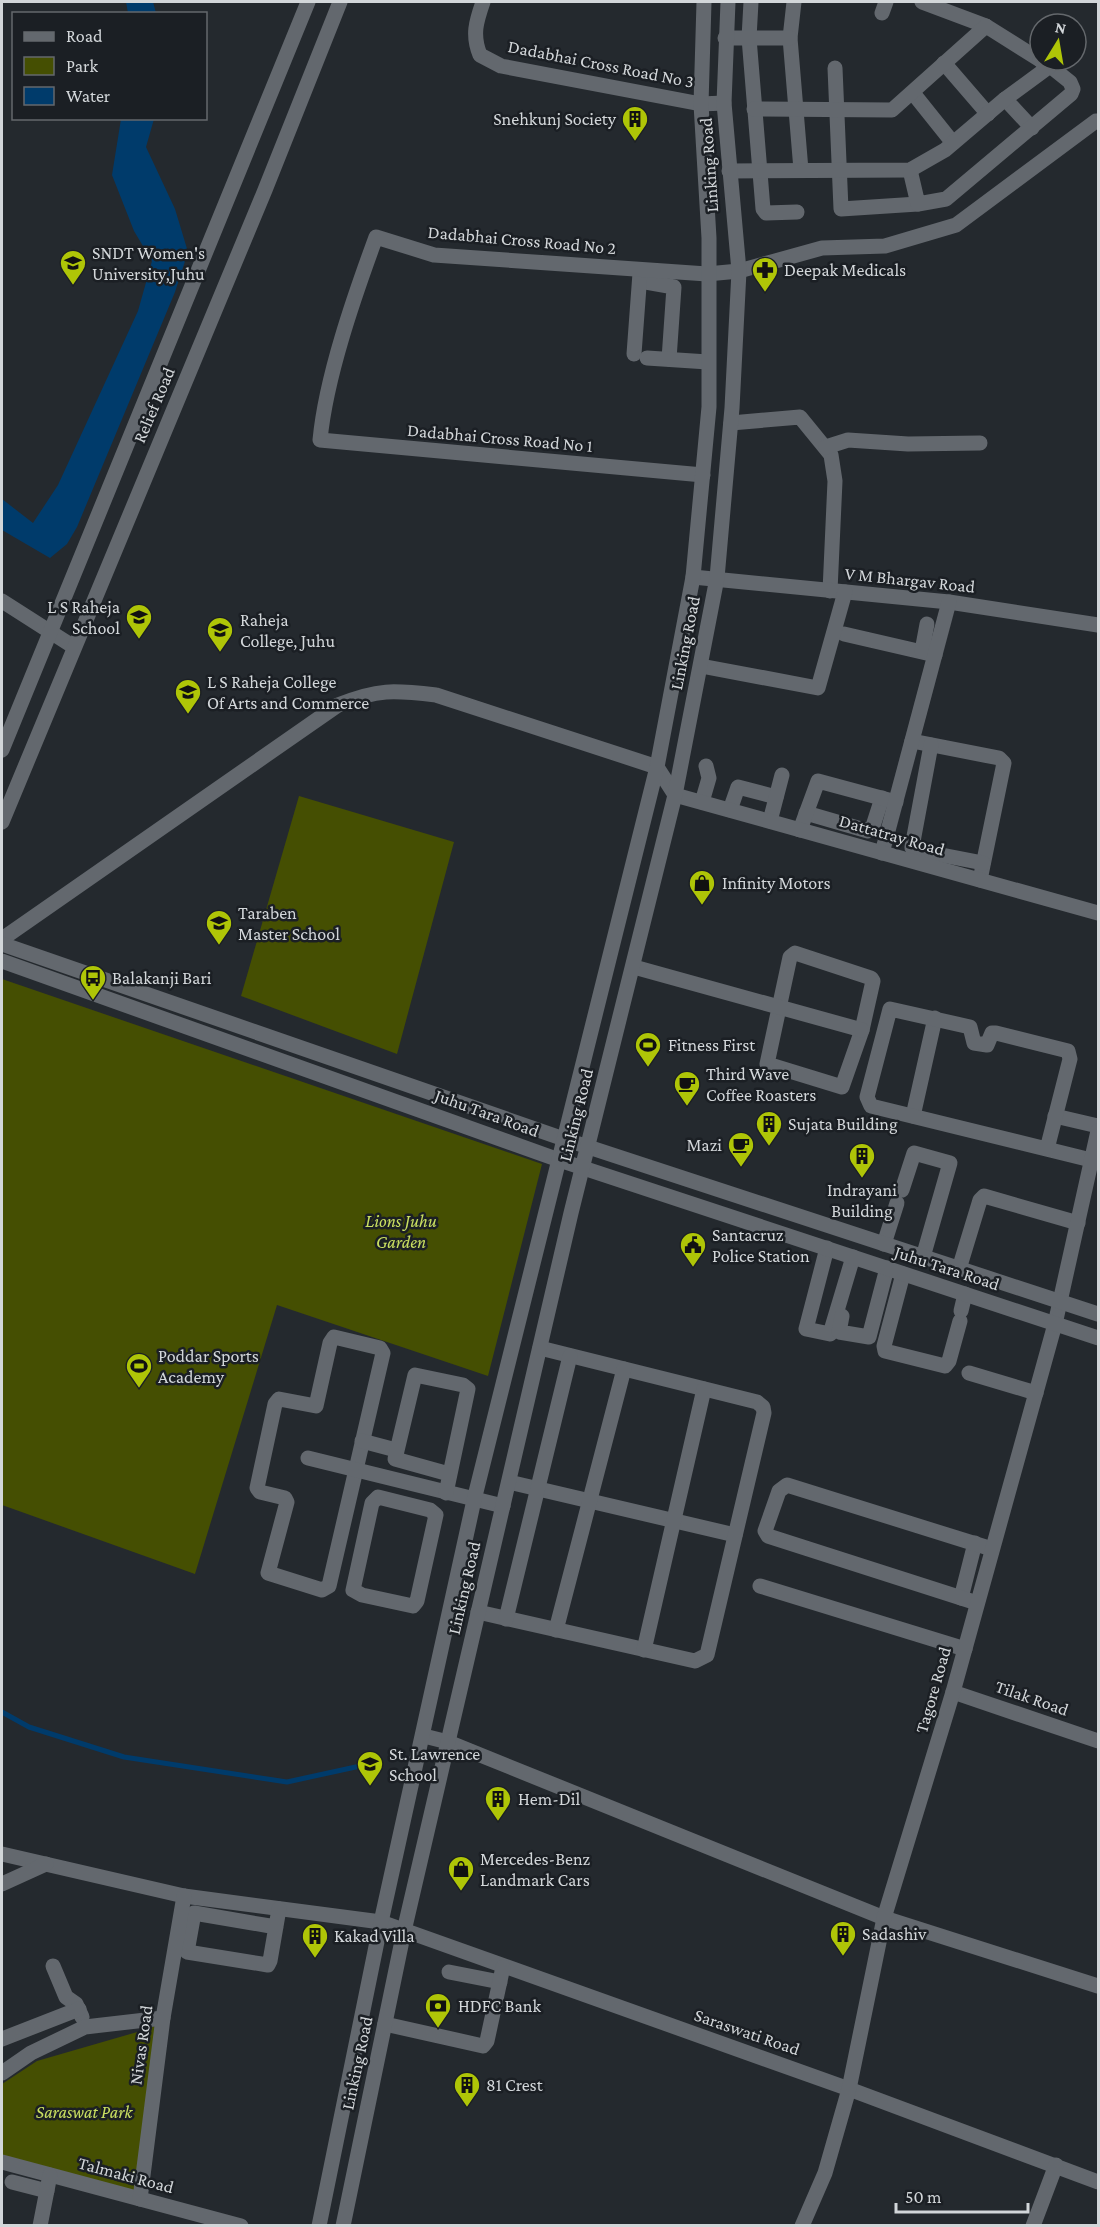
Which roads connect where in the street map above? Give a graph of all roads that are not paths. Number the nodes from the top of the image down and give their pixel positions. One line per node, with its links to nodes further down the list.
1 (308, 2): 55 (street, Relief Road)
2 (340, 2): 57 (street, Relief Road)
3 (483, 2): 21 (street, Dadabhai Cross Road No 3)
4 (704, 2): 21 (street, Linking Road)
5 (729, 2): 10 (street, Linking Road)
6 (751, 2): 11 (street)
7 (794, 2): 12 (street)
8 (922, 2): 9 (street)
9 (986, 27): 13 (street); 14 (street)
10 (725, 38): 11 (street); 20 (street, Linking Road)
11 (749, 38): 12 (street); 22 (street)
12 (790, 38): 23 (street)
13 (1028, 53)
14 (944, 63): 18 (street); 25 (street)
15 (835, 68): 24 (street)
16 (1033, 72): 19 (street)
17 (1056, 72): 27 (street)
18 (913, 93): 24 (street); 28 (street)
19 (1005, 99): 25 (street); 27 (street)
20 (724, 103): 21 (street, Dadabhai Cross Road No 3); 32 (street, Linking Road)
21 (701, 104): 37 (street, Linking Road)
22 (754, 109): 23 (street); 33 (street)
23 (794, 110): 24 (street); 29 (street)
24 (837, 111): 30 (street)
25 (988, 114): 28 (street)
26 (1096, 121): 36 (street, Dadabhai Cross Road No 2)
27 (1032, 128): 34 (street)
28 (953, 143): 31 (street)
29 (801, 170): 30 (street); 33 (street)
30 (839, 170): 31 (street); 34 (street)
31 (910, 170): 34 (street)
32 (729, 171): 33 (street); 36 (street, Linking Road)
33 (760, 171): 35 (street)
34 (918, 204)
35 (797, 212)
36 (739, 272): 37 (street, Dadabhai Cross Road No 2); 42 (street, Linking Road)
37 (707, 274): 38 (street, Dadabhai Cross Road No 2); 40 (street, Linking Road)
38 (640, 276): 39 (street); 39 (street); 41 (street, Dadabhai Cross Road No 2)
39 (669, 359): 40 (street)
40 (708, 362): 44 (street, Linking Road)
41 (322, 413): 47 (street, Dadabhai Cross Road No 1)
42 (731, 423): 45 (street, Linking Road); 46 (street)
43 (980, 443): 46 (street)
44 (705, 446): 45 (street); 47 (street, Linking Road)
45 (729, 447): 49 (street, Linking Road)
46 (826, 447): 50 (street)
47 (703, 475): 48 (street, Linking Road)
48 (693, 577): 49 (street, V M Bhargav Road); 64 (street, Linking Road)
49 (717, 578): 50 (street, V M Bhargav Road); 59 (street, Linking Road)
50 (837, 592): 52 (street, V M Bhargav Road); 59 (street)
51 (2, 601): 55 (street)
52 (949, 602): 54 (street, V M Bhargav Road); 58 (street)
53 (927, 624): 58 (street)
54 (1098, 625)
55 (51, 631): 57 (street); 62 (street, Relief Road)
56 (844, 634): 58 (street)
57 (74, 647): 71 (street, Relief Road)
58 (929, 653): 60 (street)
59 (701, 666): 66 (street, Linking Road)
60 (912, 741): 61 (street); 68 (street)
61 (931, 745): 76 (street); 76 (street)
62 (2, 749)
63 (706, 766): 69 (street)
64 (657, 767): 66 (street); 79 (street); 90 (street, Linking Road)
65 (782, 775): 67 (street)
66 (675, 795): 69 (street, Dattatray Road); 82 (street, Linking Road)
67 (776, 796): 70 (street); 73 (street)
68 (889, 800): 72 (street); 72 (street); 75 (street)
69 (702, 802): 70 (street, Dattatray Road)
70 (730, 810): 73 (street, Dattatray Road)
71 (3, 812)
72 (806, 813): 74 (street)
73 (770, 821): 74 (street, Dattatray Road)
74 (800, 830): 75 (street, Dattatray Road)
75 (882, 853): 77 (street, Dattatray Road)
76 (983, 863): 77 (street)
77 (980, 880): 78 (street, Dattatray Road)
78 (1098, 913)
79 (2, 939)
80 (2, 944): 90 (street, Juhu Tara Road)
81 (2, 961): 93 (street, Juhu Tara Road)
82 (634, 967): 83 (street); 91 (street, Linking Road)
83 (778, 1007): 85 (street); 85 (street); 85 (street)
84 (935, 1018): 86 (street); 86 (street); 87 (street)
85 (862, 1030)
86 (913, 1116): 92 (street)
87 (1055, 1116): 88 (street); 92 (street)
88 (1098, 1126)
89 (1098, 1131): 94 (street, Tagore Road)
90 (564, 1139): 91 (street, Juhu Tara Road); 93 (street, Linking Road)
91 (588, 1146): 95 (street, Linking Road); 96 (street, Juhu Tara Road)
92 (1047, 1149): 94 (street)
93 (560, 1160): 95 (street, Juhu Tara Road); 99 (street, Linking Road)
94 (1091, 1160): 98 (street, Tagore Road)
95 (582, 1167): 97 (street, Juhu Tara Road); 100 (street, Linking Road)
96 (708, 1186): 97 (street); 101 (street, Juhu Tara Road)
97 (701, 1207): 102 (street, Juhu Tara Road)
98 (1078, 1223): 106 (street); 109 (street, Tagore Road)
99 (543, 1226): 100 (street); 128 (street, Linking Road)
100 (567, 1232): 113 (street, Linking Road)
101 (884, 1244): 103 (street, Juhu Tara Road); 103 (street)
102 (827, 1248): 104 (street, Juhu Tara Road); 104 (street)
103 (923, 1257): 106 (street, Juhu Tara Road)
104 (855, 1258): 105 (street, Juhu Tara Road); 105 (street)
105 (887, 1268): 107 (street, Juhu Tara Road)
106 (959, 1269): 109 (street, Juhu Tara Road)
107 (903, 1274): 108 (street, Juhu Tara Road); 108 (street)
108 (965, 1294): 111 (street, Juhu Tara Road)
109 (1061, 1303): 110 (street, Juhu Tara Road); 111 (street, Tagore Road)
110 (1098, 1314)
111 (1055, 1324): 112 (street, Juhu Tara Road); 118 (street, Tagore Road)
112 (1098, 1338)
113 (540, 1348): 114 (street); 124 (street, Linking Road)
114 (570, 1356): 115 (street); 126 (street)
115 (624, 1369): 117 (street); 129 (street)
116 (969, 1373): 118 (street)
117 (704, 1389): 132 (street); 133 (street)
118 (1036, 1394): 135 (street, Tagore Road)
119 (362, 1441): 120 (street); 122 (street); 122 (street)
120 (396, 1450): 123 (street); 123 (street)
121 (308, 1458): 122 (street)
122 (356, 1470): 125 (street)
123 (450, 1474): 127 (street)
124 (509, 1482): 126 (street); 130 (street, Linking Road)
125 (430, 1489): 127 (street); 131 (street)
126 (537, 1489): 129 (street); 141 (street)
127 (446, 1493): 128 (street)
128 (474, 1500): 130 (street); 139 (street, Linking Road)
129 (590, 1501): 132 (street); 142 (street)
130 (503, 1506): 140 (street, Linking Road)
131 (426, 1508): 131 (street)
132 (674, 1521): 133 (street); 144 (street)
133 (735, 1535): 144 (street)
134 (975, 1543): 135 (street); 137 (street); 137 (street)
135 (992, 1549): 138 (street, Tagore Road)
136 (760, 1586): 143 (street)
137 (961, 1598): 138 (street)
138 (977, 1603): 143 (street, Tagore Road)
139 (451, 1606): 140 (street); 145 (street, Linking Road)
140 (478, 1612): 141 (street); 146 (street, Linking Road)
141 (506, 1618): 142 (street)
142 (556, 1630): 144 (street)
143 (965, 1649): 147 (street, Tagore Road)
144 (644, 1650)
145 (435, 1680): 146 (street); 148 (street, Linking Road)
146 (461, 1685): 149 (street, Linking Road)
147 (953, 1692): 150 (street, Tilak Road); 158 (street, Tagore Road)
148 (424, 1736): 149 (street); 160 (street, Linking Road)
149 (448, 1742): 158 (street); 163 (street, Linking Road)
150 (1098, 1742)
151 (2, 1854): 152 (street, Saraswati Road)
152 (46, 1864): 153 (street); 154 (street, Saraswati Road)
153 (2, 1884)
154 (184, 1896): 155 (street, Saraswati Road); 164 (street, Nivas Road)
155 (230, 1902): 156 (street, Saraswati Road); 159 (street)
156 (254, 1905): 157 (street, Saraswati Road); 161 (street)
157 (279, 1909): 160 (street, Saraswati Road); 162 (street)
158 (884, 1918): 169 (street); 176 (street, Tagore Road)
159 (227, 1919): 161 (street); 164 (street)
160 (381, 1922): 163 (street, Saraswati Road); 186 (street, Linking Road)
161 (252, 1923): 162 (street)
162 (276, 1927): 164 (street)
163 (404, 1931): 166 (street, Saraswati Road); 172 (street, Linking Road)
164 (184, 1933): 171 (street, Nivas Road)
165 (52, 1966): 170 (street)
166 (503, 1967): 168 (street); 176 (street, Saraswati Road)
167 (449, 1972): 168 (street)
168 (500, 1982): 172 (street)
169 (1098, 1986)
170 (79, 2009): 173 (street); 174 (street)
171 (163, 2018): 173 (street); 183 (street, Nivas Road)
172 (385, 2024): 187 (street, Linking Road)
173 (85, 2027): 175 (street)
174 (2, 2039)
175 (2, 2073)
176 (849, 2089): 178 (street, Saraswati Road); 188 (street, Tagore Road)
177 (2, 2165): 179 (street, Talmaki Road)
178 (1056, 2165): 181 (street, Saraswati Road); 189 (street)
179 (50, 2175): 182 (street); 183 (street, Talmaki Road)
180 (12, 2182): 182 (street)
181 (1098, 2182)
182 (47, 2191): 184 (street)
183 (141, 2199): 185 (street, Talmaki Road)
184 (40, 2226)
185 (241, 2226)
186 (319, 2226)
187 (343, 2226)
188 (802, 2226)
189 (1033, 2226)

